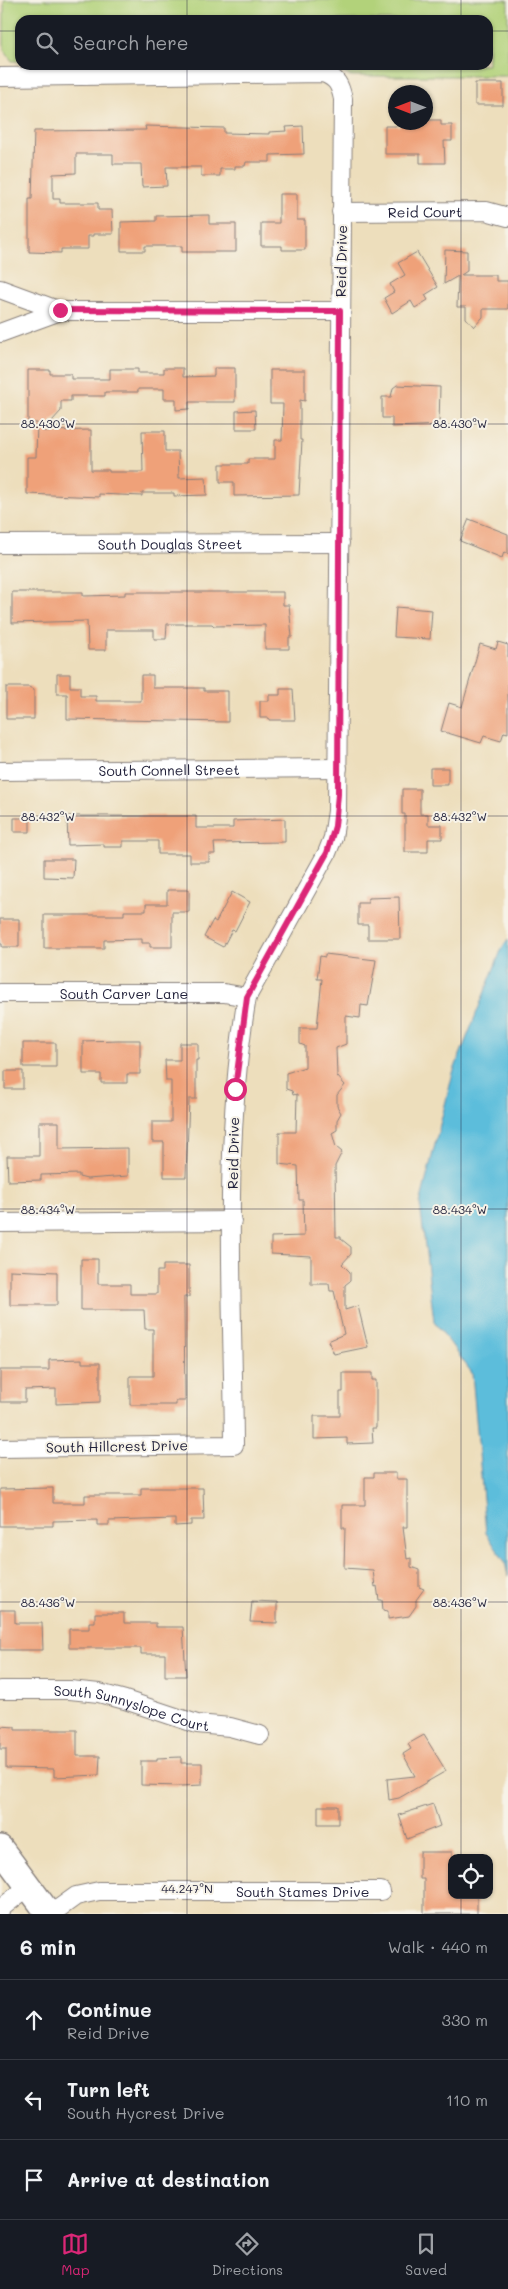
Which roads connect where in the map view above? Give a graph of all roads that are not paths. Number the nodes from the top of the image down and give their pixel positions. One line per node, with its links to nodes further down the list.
1 (0, 77): 2 (street, Reid Drive)
2 (341, 212): 3 (street, Reid Court); 6 (street, Reid Drive)
3 (508, 217)
4 (0, 289): 5 (street)
5 (60, 310): 6 (street); 7 (street)
6 (340, 311): 8 (street, Reid Drive)
7 (0, 333)
8 (340, 543): 9 (street, South Douglas Street); 10 (street, Reid Drive)
9 (0, 544)
10 (338, 768): 11 (street, South Connell Street); 13 (street, Reid Drive)
11 (0, 770)
12 (0, 994): 13 (street, South Carver Lane)
13 (247, 997): 14 (street, Reid Drive)
14 (232, 1221): 15 (street); 16 (street, Reid Drive)
15 (0, 1223)
16 (234, 1445): 17 (street, South Hillcrest Drive)
17 (0, 1448)
18 (0, 1690): 19 (street, South Sunnyslope Court)
19 (260, 1735)
20 (0, 1848): 21 (main road)
21 (28, 1887): 23 (street); 24 (main road)
22 (380, 1891): 24 (street, South Stames Drive)
23 (0, 1909)
24 (50, 1914)

